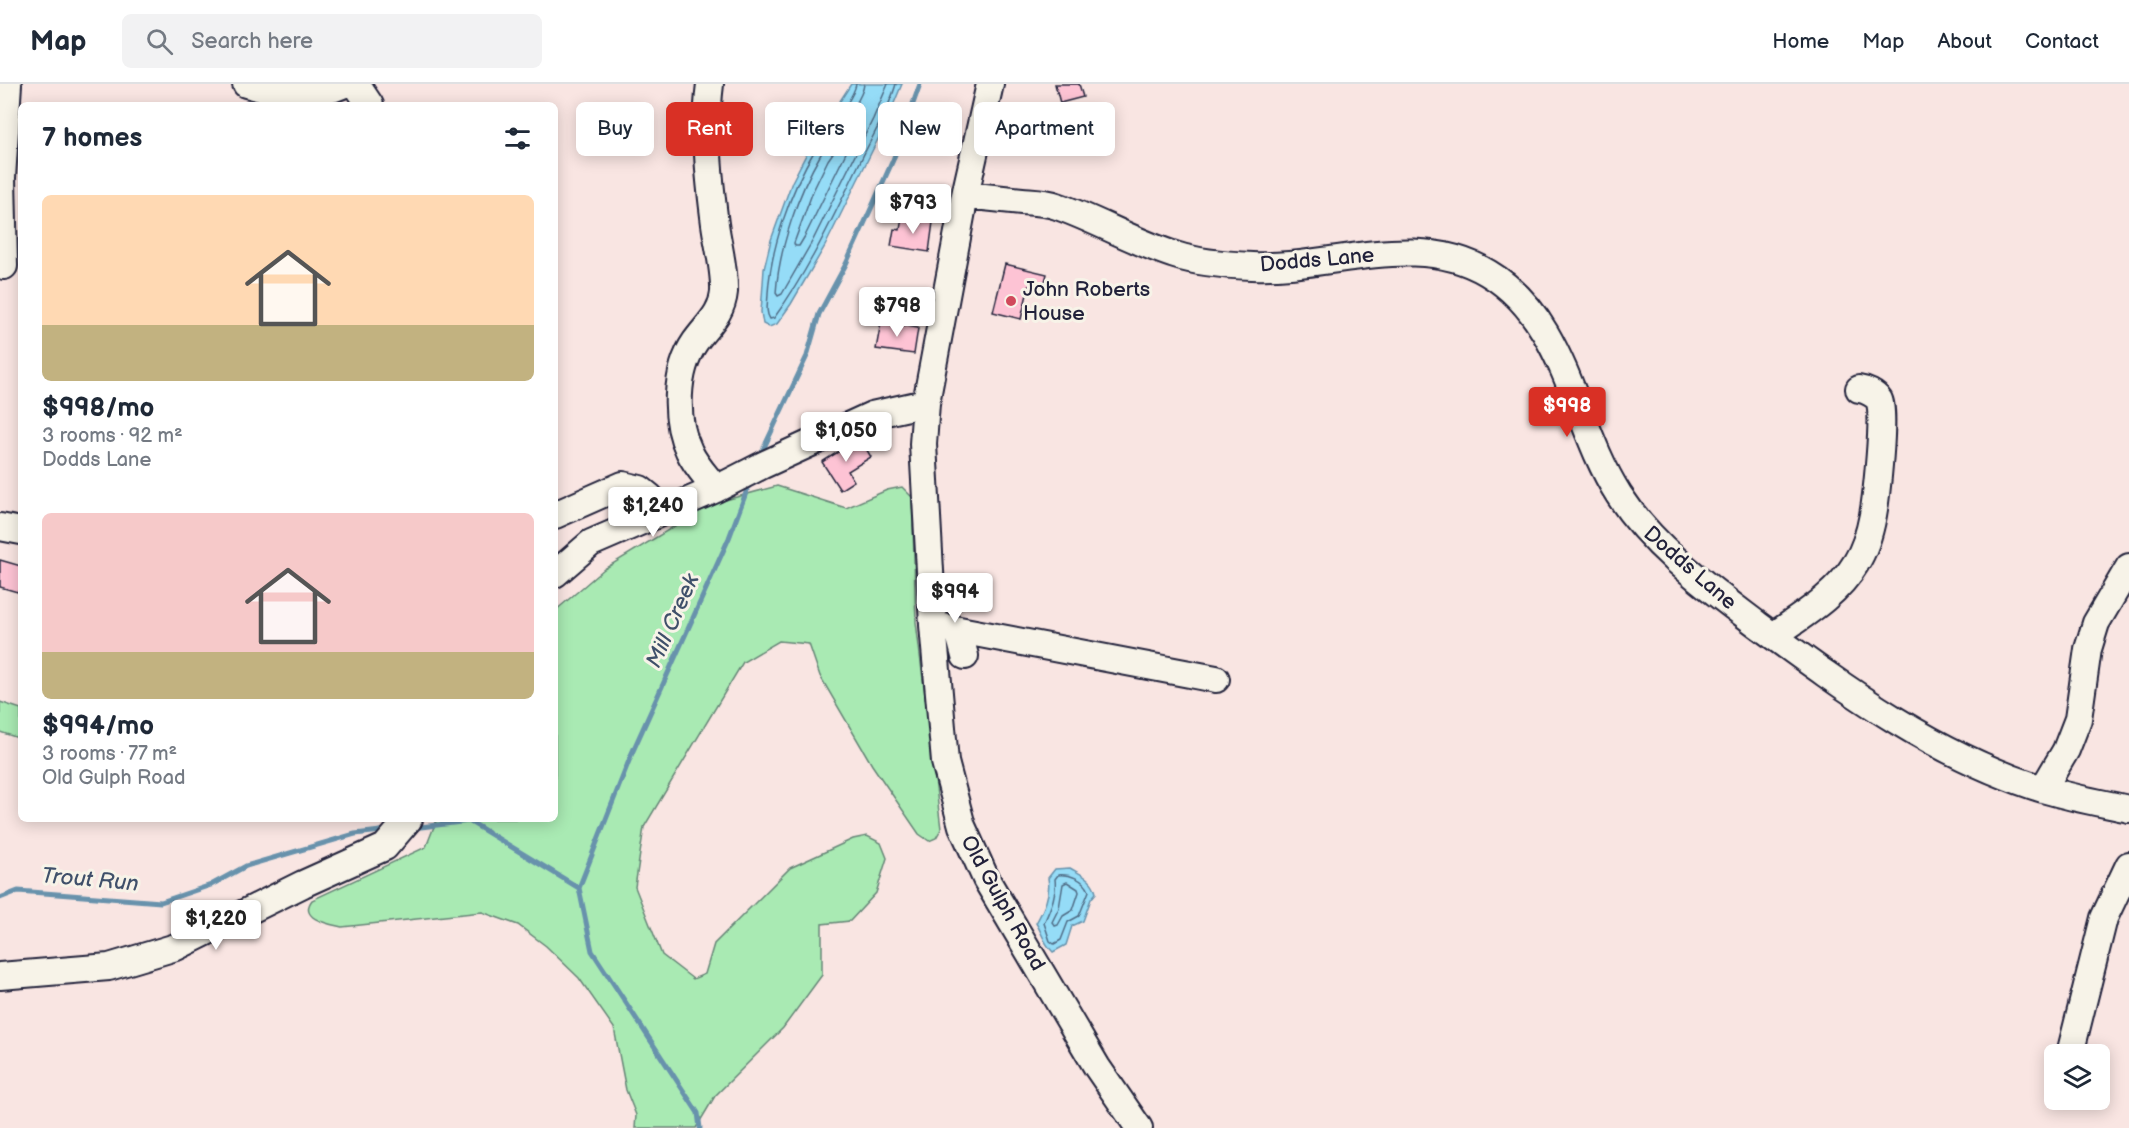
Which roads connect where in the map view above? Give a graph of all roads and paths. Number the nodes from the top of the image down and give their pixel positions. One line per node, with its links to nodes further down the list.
1 (8, 84): 9 (street)
2 (246, 84): 3 (street)
3 (345, 84)
4 (356, 84): 7 (street)
5 (710, 84): 12 (street)
6 (990, 84): 8 (street, Old Gulph Road)
7 (368, 102)
8 (965, 195): 11 (street, Old Gulph Road); 20 (street, Dodds Lane)
9 (4, 266)
10 (1859, 389): 20 (street)
11 (926, 403): 12 (street); 19 (street, Old Gulph Road)
12 (726, 484): 13 (street)
13 (657, 513): 14 (street); 18 (street)
14 (558, 514)
15 (0, 527): 16 (street)
16 (18, 530)
17 (2129, 567): 23 (street)
18 (558, 571)
19 (945, 628): 21 (street); 22 (street); 29 (street, Old Gulph Road)
20 (1773, 636): 23 (street, Dodds Lane)
21 (965, 656)
22 (1216, 679)
23 (2043, 789): 24 (street, Dodds Lane)
24 (2129, 809)
25 (404, 825): 27 (street)
26 (2129, 865): 28 (street)
27 (0, 976)
28 (2072, 1044)
29 (1139, 1128)

